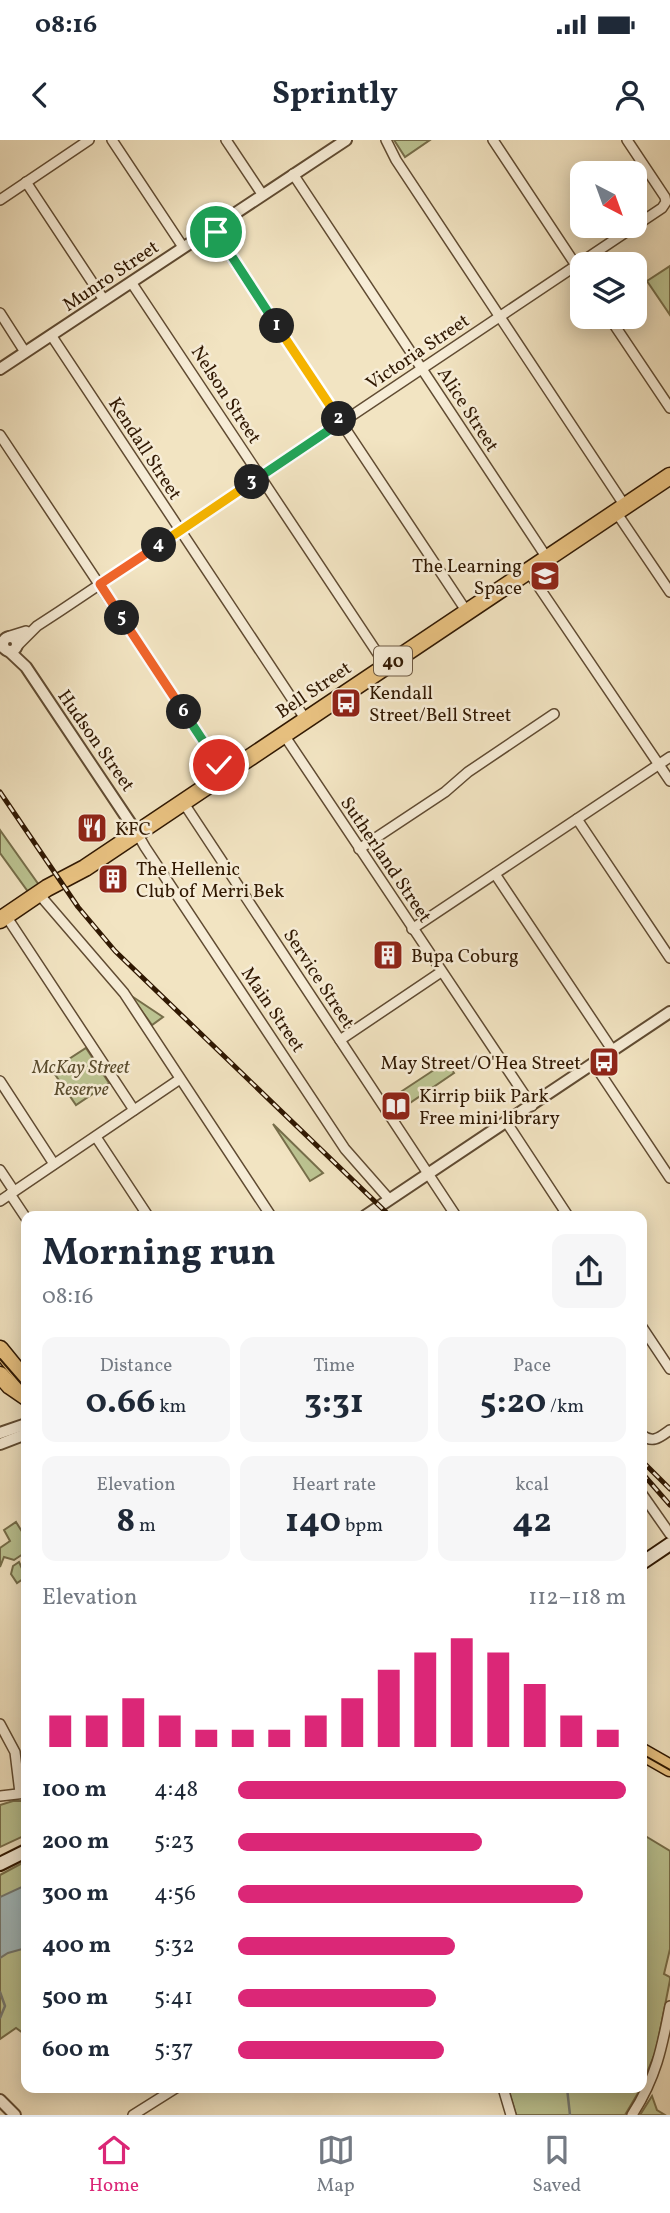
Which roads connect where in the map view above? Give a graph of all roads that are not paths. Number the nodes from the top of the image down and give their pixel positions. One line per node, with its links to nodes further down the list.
1 (89, 140): 9 (street)
2 (112, 140): 13 (street)
3 (226, 140): 10 (street)
4 (346, 140): 8 (street, Munro Street)
5 (383, 140): 20 (street)
6 (493, 140): 15 (street)
7 (627, 140): 14 (street, Victoria Street)
8 (293, 174): 10 (street, Munro Street); 25 (street, Alice Street)
9 (26, 182): 11 (street); 18 (street)
10 (262, 194): 12 (street, Munro Street)
11 (0, 200)
12 (212, 228): 13 (street, Munro Street); 27 (street)
13 (183, 247): 17 (street, Munro Street)
14 (597, 252)
15 (570, 257)
16 (570, 270): 20 (street, Victoria Street)
17 (131, 282): 18 (street, Munro Street); 30 (street, Nelson Street)
18 (104, 300): 22 (street, Munro Street)
19 (0, 313): 23 (street)
20 (500, 317): 25 (street, Victoria Street); 31 (street)
21 (617, 329): 26 (street)
22 (51, 335): 23 (street, Munro Street); 32 (street, Kendall Street)
23 (25, 352): 24 (street, Munro Street)
24 (0, 369)
25 (422, 369): 27 (street, Victoria Street); 33 (street, Alice Street)
26 (670, 408)
27 (341, 422): 30 (street, Victoria Street); 37 (street)
28 (0, 435): 35 (street)
29 (670, 476): 31 (highway, Bell Street / 40)
30 (260, 477): 32 (street, Victoria Street); 40 (street, Nelson Street)
31 (621, 509): 33 (highway, Bell Street / 40); 36 (street)
32 (180, 531): 35 (street, Victoria Street); 42 (street, Kendall Street)
33 (547, 558): 34 (highway, Bell Street / 40)
34 (528, 570): 37 (highway, Bell Street / 40); 45 (street)
35 (100, 584): 39 (street, Victoria Street); 46 (street)
36 (670, 592)
37 (467, 612): 40 (highway, Bell Street / 40)
38 (0, 627): 39 (street, Hudson Street)
39 (7, 644): 50 (street, Hudson Street)
40 (386, 666): 42 (highway, Bell Street / 40)
41 (554, 714): 51 (street)
42 (306, 720): 43 (highway, Bell Street / 40)
43 (284, 734): 46 (highway, Bell Street / 40); 51 (street, Sutherland Street)
44 (670, 757): 45 (street)
45 (659, 764): 47 (street); 49 (street)
46 (225, 774): 48 (highway, Bell Street / 40)
47 (670, 781)
48 (183, 802): 50 (highway, Bell Street / 40); 60 (street, Service Street)
49 (577, 819): 53 (street); 57 (street)
50 (137, 833): 52 (highway, Bell Street / 40); 74 (street, Main Street)
51 (359, 849): 56 (street, Sutherland Street)
52 (85, 868): 54 (highway, Bell Street / 40); 55 (highway, Bell Street / 40)
53 (495, 874): 56 (street); 61 (street)
54 (44, 900): 55 (highway, Bell Street / 40); 63 (street)
55 (3, 924): 66 (street)
56 (412, 929): 58 (street, Sutherland Street)
57 (670, 958)
58 (441, 972): 60 (street); 65 (street, Sutherland Street)
59 (669, 1016): 61 (street)
60 (340, 1040): 71 (street, Service Street)
61 (613, 1051): 62 (street)
62 (594, 1064): 65 (street); 72 (street)
63 (180, 1079): 66 (street); 78 (street)
64 (0, 1081): 69 (street)
65 (532, 1106): 67 (street)
66 (134, 1110): 68 (street)
67 (507, 1123): 71 (street); 81 (street)
68 (96, 1137): 69 (street); 77 (street)
69 (54, 1164): 73 (street)
70 (0, 1170): 73 (street)
71 (428, 1174): 74 (street); 80 (street, Service Street)
72 (670, 1178)
73 (12, 1193): 75 (street); 76 (street)
74 (389, 1199): 79 (street)
75 (0, 1201)
76 (22, 1211)
77 (145, 1211)
78 (268, 1211)
79 (372, 1211)
80 (453, 1211)
81 (565, 1211)
82 (647, 1334): 84 (street)
83 (0, 1349): 86 (highway)
84 (670, 1369)
85 (0, 1375): 87 (highway)
86 (21, 1386)
87 (21, 1389)
88 (21, 1426): 91 (street)
89 (21, 1428): 93 (street)
90 (670, 1430): 92 (street)
91 (0, 1433)
92 (647, 1438)
93 (0, 1444)
94 (647, 1501): 95 (street)
95 (670, 1534)
96 (670, 1544): 97 (main road)
97 (647, 1560)
98 (0, 1724): 101 (street)
99 (647, 1755): 100 (highway)
100 (670, 1768)
101 (21, 1783)
102 (21, 1793): 103 (street)
103 (0, 1796)
104 (21, 1854): 105 (main road)
105 (0, 1864)
106 (670, 2006): 107 (street)
107 (647, 2087)
108 (168, 2093): 113 (street)
109 (504, 2093): 114 (street)
110 (645, 2093): 115 (street)
111 (0, 2100): 112 (street)
112 (16, 2115)
113 (133, 2115)
114 (511, 2115)
115 (632, 2115)

